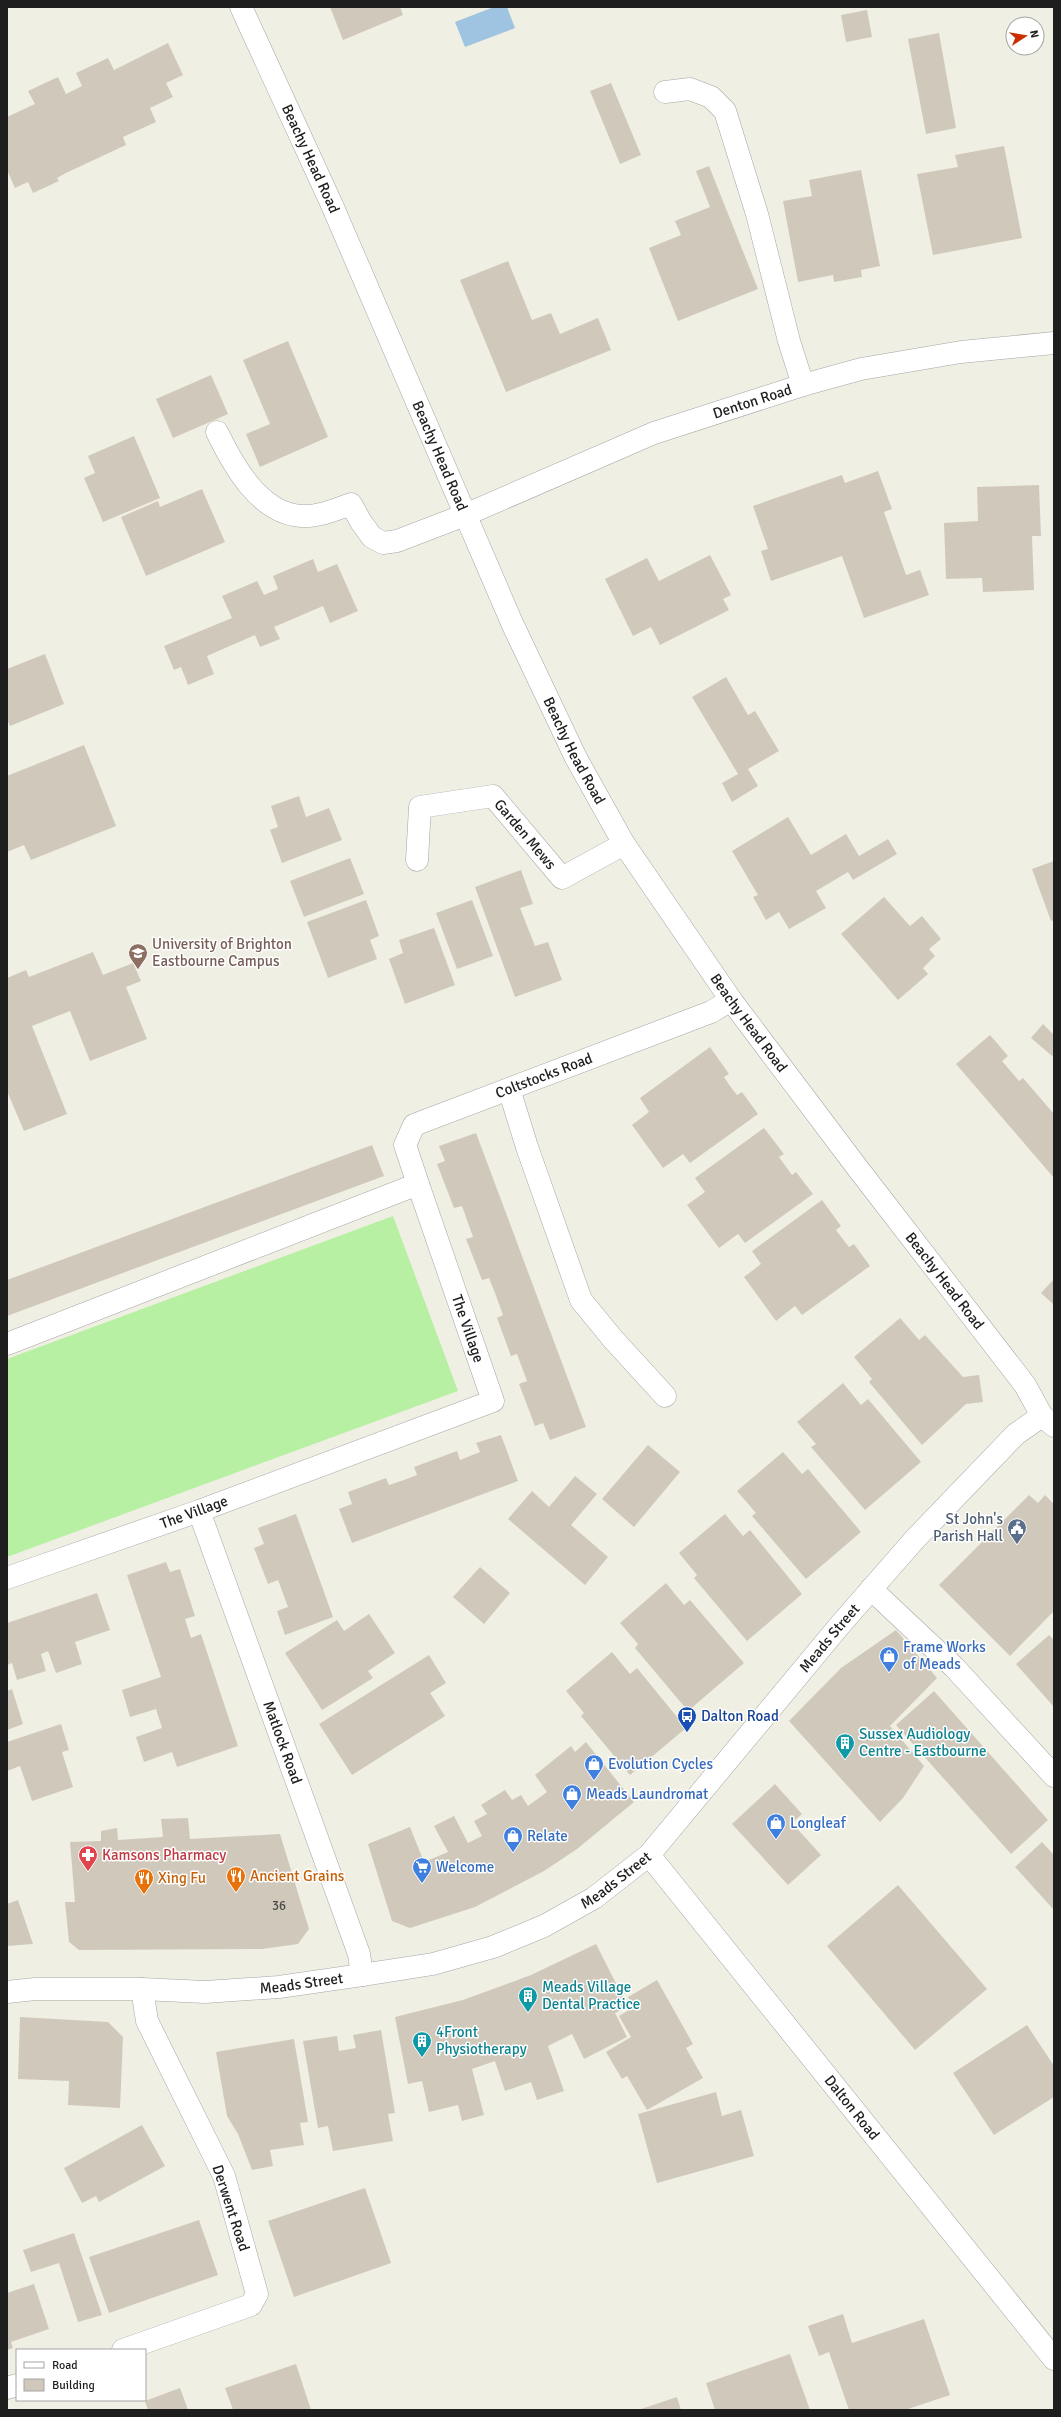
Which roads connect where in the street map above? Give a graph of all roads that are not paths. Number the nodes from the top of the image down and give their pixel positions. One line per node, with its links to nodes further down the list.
1 (241, 7): 6 (street, Beachy Head Road)
2 (665, 92): 4 (street)
3 (1054, 343): 4 (street, Denton Road)
4 (803, 384): 6 (street, Denton Road)
5 (217, 432): 6 (street, Denton Road)
6 (465, 515): 7 (street, Beachy Head Road)
7 (624, 844): 8 (street, Garden Mews); 9 (street, Beachy Head Road)
8 (417, 860)
9 (731, 1000): 10 (street, Coltstocks Road); 14 (street, Beachy Head Road)
10 (509, 1089): 11 (street, Coltstocks Road); 13 (street)
11 (418, 1184): 12 (street); 15 (street, The Village)
12 (7, 1344)
13 (665, 1396)
14 (1048, 1421): 17 (street, Meads Street)
15 (199, 1511): 16 (street, The Village); 20 (street, Matlock Road)
16 (7, 1578)
17 (871, 1589): 18 (street); 19 (street, Meads Street)
18 (1054, 1776)
19 (649, 1855): 20 (street, Meads Street); 24 (street, Dalton Road)
20 (362, 1975): 21 (street, Meads Street)
21 (142, 1989): 22 (street, Meads Street); 23 (street, Derwent Road)
22 (7, 1992)
23 (126, 2349)
24 (1054, 2359)

